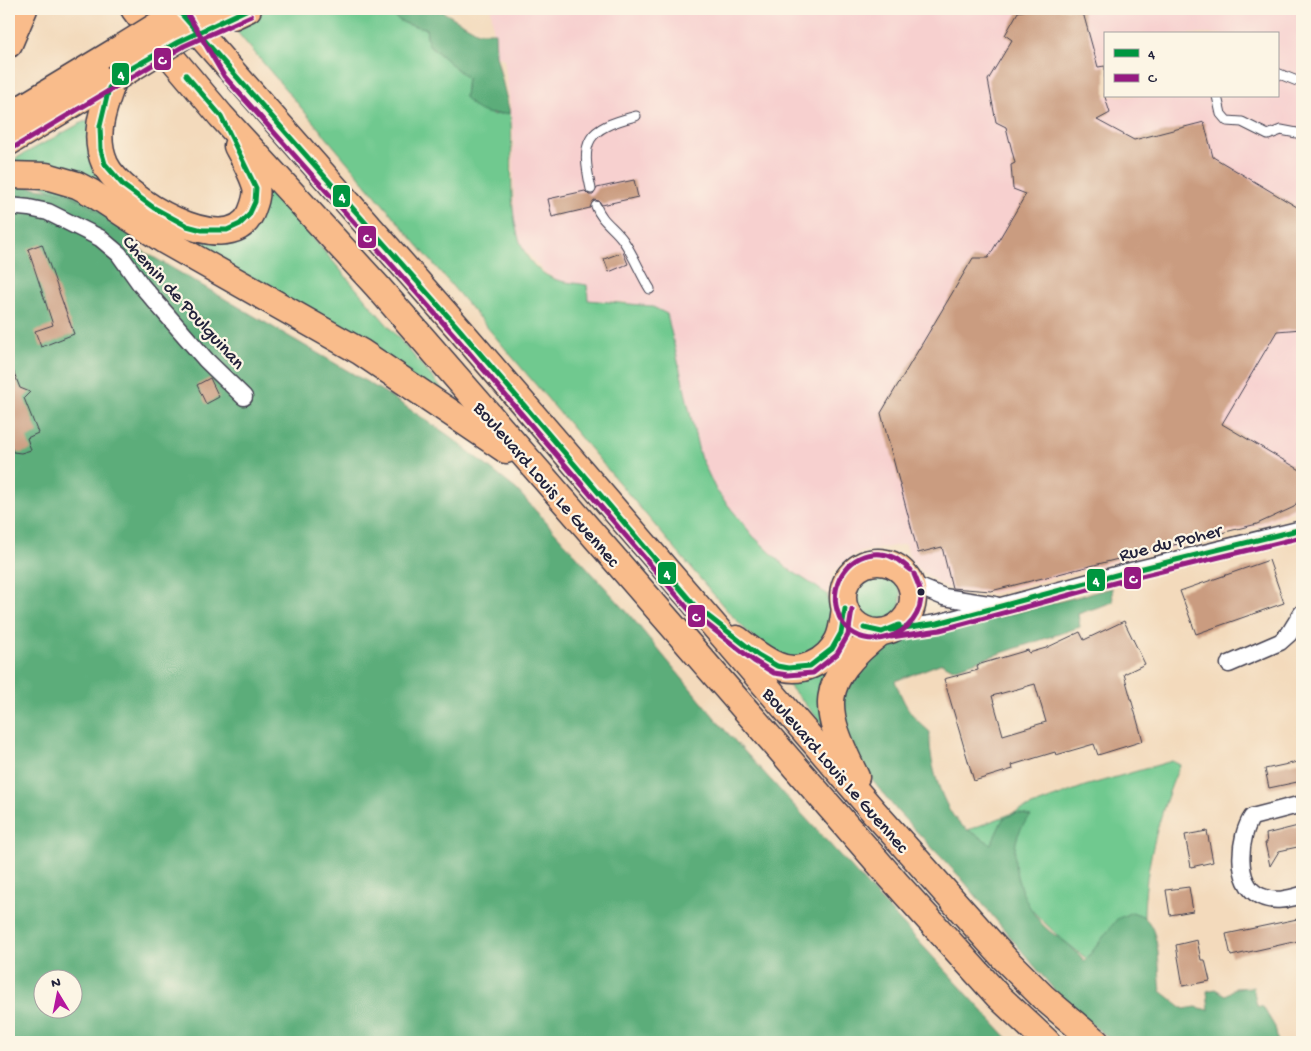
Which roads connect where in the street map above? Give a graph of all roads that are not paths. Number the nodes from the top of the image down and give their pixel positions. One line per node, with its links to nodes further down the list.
1 (24, 9): 7 (main road)
2 (134, 9): 14 (main road, Boulevard Louis Le Guennec)
3 (177, 9): 8 (main road, Boulevard Louis Le Guennec)
4 (184, 9): 13 (main road, bridge)
5 (193, 9): 8 (main road)
6 (236, 11): 10 (main road, bridge)
7 (9, 44)
8 (230, 71): 30 (main road, Boulevard Louis Le Guennec)
9 (1278, 73): 11 (lane)
10 (114, 79): 14 (main road); 17 (main road)
11 (1302, 83)
12 (1217, 98): 16 (lane)
13 (9, 116)
14 (222, 116): 24 (main road, Boulevard Louis Le Guennec)
15 (636, 116): 19 (lane)
16 (1302, 134)
17 (9, 142)
18 (9, 175): 24 (main road)
19 (591, 189)
20 (9, 206): 23 (street, Chemin de Poulguinan)
21 (596, 206): 22 (lane)
22 (650, 289)
23 (244, 397)
24 (534, 468): 38 (main road, Boulevard Louis Le Guennec)
25 (1302, 519): 27 (street, Rue du Poher)
26 (1302, 529): 27 (street, Rue du Poher)
27 (1262, 537): 29 (street, Rue du Poher)
28 (912, 584): 29 (street, Rue du Poher); 31 (main road); 33 (main road)
29 (1000, 605): 33 (street, Rue du Poher)
30 (695, 606): 31 (main road); 36 (main road, Boulevard Louis Le Guennec)
31 (845, 609): 33 (main road)
32 (1302, 613): 34 (street)
33 (886, 631): 36 (main road)
34 (1229, 664)
35 (1302, 804): 37 (street)
36 (875, 813): 39 (main road, Boulevard Louis Le Guennec)
37 (1302, 895)
38 (1047, 1042)
39 (1096, 1042)

